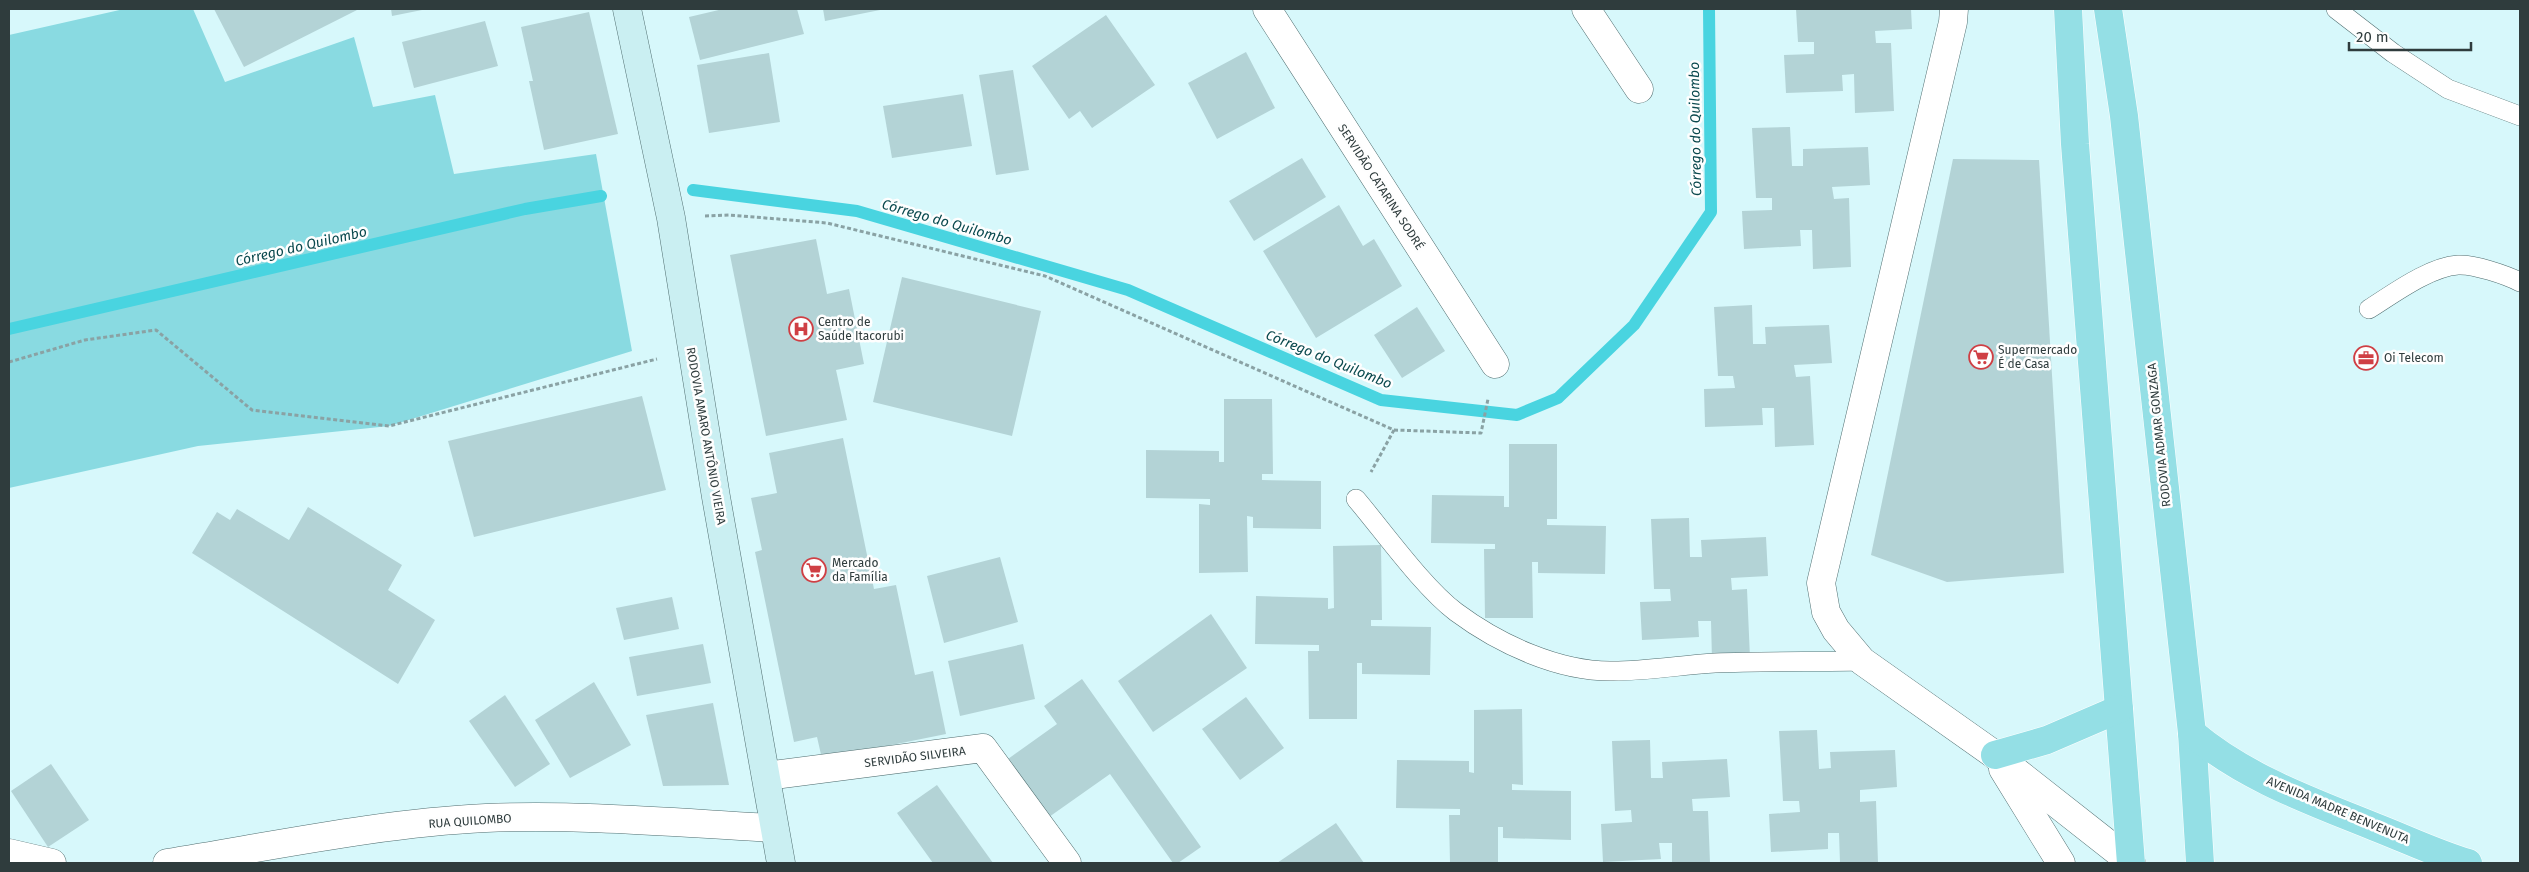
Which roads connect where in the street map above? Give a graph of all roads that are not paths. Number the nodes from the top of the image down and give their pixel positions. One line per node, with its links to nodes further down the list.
1 (627, 9): 18 (main road, RODOVIA AMARO ANTÔNIO VIEIRA)
2 (1267, 9): 12 (street, SERVIDÃO CATARINA SODRÉ)
3 (1586, 9): 8 (street)
4 (1954, 9): 14 (street)
5 (2068, 9): 15 (main road)
6 (2108, 9): 16 (main road, RODOVIA ADMAR GONZAGA)
7 (2336, 9): 9 (lane)
8 (1639, 88)
9 (2520, 116)
10 (2520, 282): 11 (lane)
11 (2369, 309)
12 (1495, 364)
13 (1356, 499): 14 (lane)
14 (1862, 661): 17 (street)
15 (2119, 709): 17 (main road); 26 (main road)
16 (2192, 733): 27 (main road, RODOVIA ADMAR GONZAGA); 29 (main road, AVENIDA MADRE BENVENUTA)
17 (1995, 755): 25 (street); 26 (street)
18 (766, 776): 19 (main road, RODOVIA AMARO ANTÔNIO VIEIRA); 24 (street, SERVIDÃO SILVEIRA)
19 (774, 828): 22 (street, RUA QUILOMBO); 23 (main road, RODOVIA AMARO ANTÔNIO VIEIRA)
20 (9, 854): 21 (street)
21 (52, 863)
22 (168, 863)
23 (780, 863)
24 (1067, 863)
25 (2061, 863)
26 (2134, 863)
27 (2200, 863)
28 (2428, 863): 29 (main road, AVENIDA MADRE BENVENUTA)
29 (2465, 863)

